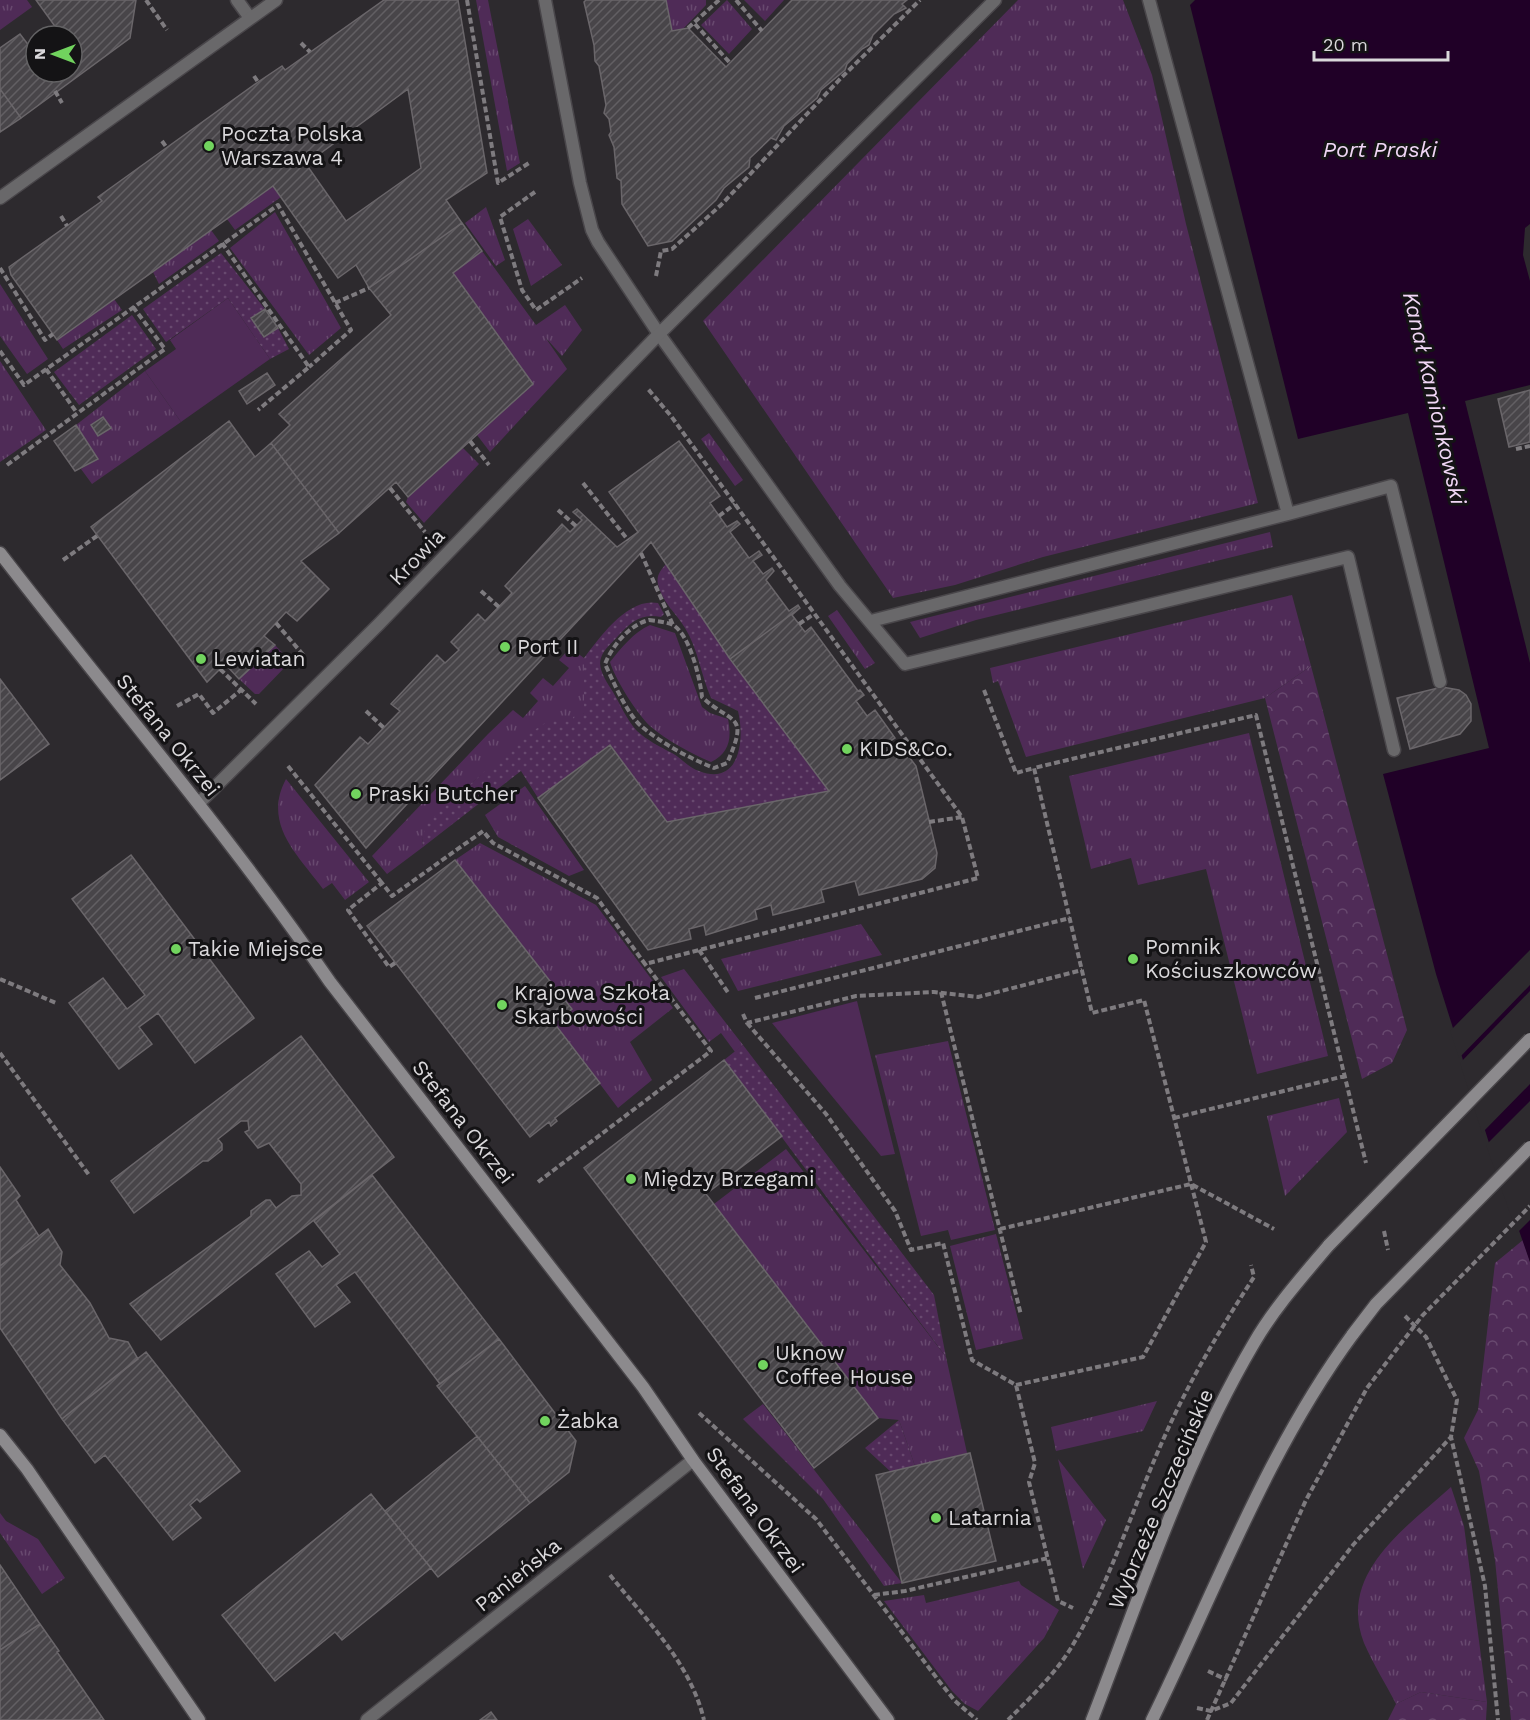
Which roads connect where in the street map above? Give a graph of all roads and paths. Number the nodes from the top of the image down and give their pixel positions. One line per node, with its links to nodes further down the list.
1 (146, 0): 16 (path)
2 (237, 0): 13 (street)
3 (276, 0): 13 (street)
4 (466, 0): 27 (path)
5 (545, 0): 40 (street)
6 (711, 0): 12 (path)
7 (719, 0): 12 (path)
8 (736, 0): 17 (path)
9 (920, 0): 34 (path)
10 (995, 0): 40 (street, Krowia)
11 (1149, 0): 56 (street)
12 (712, 7): 14 (path)
13 (250, 18): 29 (street)
14 (695, 24): 15 (path); 20 (path)
15 (688, 28)
16 (167, 30)
17 (762, 31)
18 (301, 43): 19 (path)
19 (310, 52)
20 (730, 63)
21 (254, 76): 22 (path)
22 (258, 82)
23 (55, 91): 24 (path)
24 (62, 103)
25 (162, 141): 26 (path)
26 (167, 148)
27 (529, 164)
28 (535, 192): 35 (path)
29 (0, 198)
30 (61, 216): 31 (path)
31 (67, 226)
32 (222, 243): 37 (path); 38 (path); 42 (path)
33 (0, 268): 39 (path)
34 (656, 276)
35 (582, 278)
36 (369, 288): 37 (path)
37 (334, 303): 42 (path)
38 (134, 307): 43 (path); 46 (path)
39 (53, 334)
40 (659, 334): 68 (street); 84 (street, Krowia)
41 (0, 351): 43 (path)
42 (309, 367): 45 (path)
43 (46, 369): 46 (path)
44 (647, 388): 54 (path)
45 (258, 410)
46 (76, 413): 50 (path)
47 (470, 441): 51 (path)
48 (1530, 446): 49 (path)
49 (1516, 449)
50 (7, 465)
51 (489, 465)
52 (583, 483): 61 (path)
53 (390, 488): 59 (path)
54 (735, 504): 57 (path); 67 (path)
55 (558, 510): 58 (path)
56 (1288, 514): 68 (street); 74 (street)
57 (719, 516)
58 (576, 526)
59 (425, 532)
60 (97, 536): 64 (path)
61 (628, 540)
62 (0, 553): 84 (street, Stefana Okrzei)
63 (641, 553): 71 (path)
64 (63, 560)
65 (481, 591): 66 (path)
66 (499, 607)
67 (814, 614): 70 (path); 85 (path)
68 (871, 621): 81 (street)
69 (276, 623): 72 (path)
70 (799, 624)
71 (673, 626): 71 (path)
72 (305, 658)
73 (220, 669): 75 (path)
74 (1440, 682)
75 (241, 690): 77 (path); 78 (path)
76 (984, 690): 83 (path)
77 (177, 706)
78 (258, 706)
79 (366, 711): 80 (path)
80 (384, 728)
81 (1394, 750)
82 (288, 766): 87 (path)
83 (1034, 768): 88 (path); 102 (path)
84 (199, 803): 121 (street, Stefana Okrzei)
85 (962, 817): 86 (path); 89 (path)
86 (929, 822)
87 (382, 883): 90 (path); 91 (path)
88 (1070, 918): 92 (path); 96 (path)
89 (699, 950): 91 (path); 95 (path)
90 (395, 963)
91 (645, 964): 107 (path)
92 (1082, 970): 94 (path); 103 (path)
93 (0, 979): 97 (path)
94 (941, 992): 99 (path); 111 (path)
95 (729, 994)
96 (754, 998)
97 (56, 1003)
98 (743, 1014): 99 (path)
99 (747, 1023): 117 (path)
100 (1530, 1039): 136 (street, Wybrzeże Szczecińskie, bridge)
101 (0, 1053): 106 (path)
102 (1345, 1076): 103 (path); 105 (path)
103 (1174, 1118): 108 (path)
104 (1530, 1147): 137 (street, bridge)
105 (1368, 1169)
106 (89, 1176)
107 (538, 1182)
108 (1191, 1184): 111 (path); 112 (path); 117 (path)
109 (1530, 1206): 127 (path, bridge)
110 (1382, 1226): 113 (path)
111 (1000, 1229): 116 (path)
112 (1274, 1229)
113 (1391, 1259)
114 (1251, 1265): 135 (path)
115 (1402, 1304): 120 (path)
116 (1022, 1315)
117 (1016, 1385): 122 (path)
118 (0, 1435): 130 (street)
119 (724, 1436): 124 (path)
120 (1451, 1437): 129 (path); 139 (path)
121 (693, 1460): 131 (street, Panieńska); 133 (street, Stefana Okrzei)
122 (1048, 1558): 124 (path); 125 (path)
123 (610, 1575): 132 (path)
124 (873, 1595): 134 (path)
125 (1073, 1608)
126 (1206, 1669): 127 (path)
127 (1227, 1680): 129 (path)
128 (1197, 1708): 129 (path)
129 (1212, 1711): 138 (path)
130 (200, 1720)
131 (367, 1720)
132 (704, 1720)
133 (888, 1720)
134 (978, 1720)
135 (1008, 1720)
136 (1092, 1720)
137 (1152, 1720)
138 (1207, 1720)
139 (1498, 1720)

